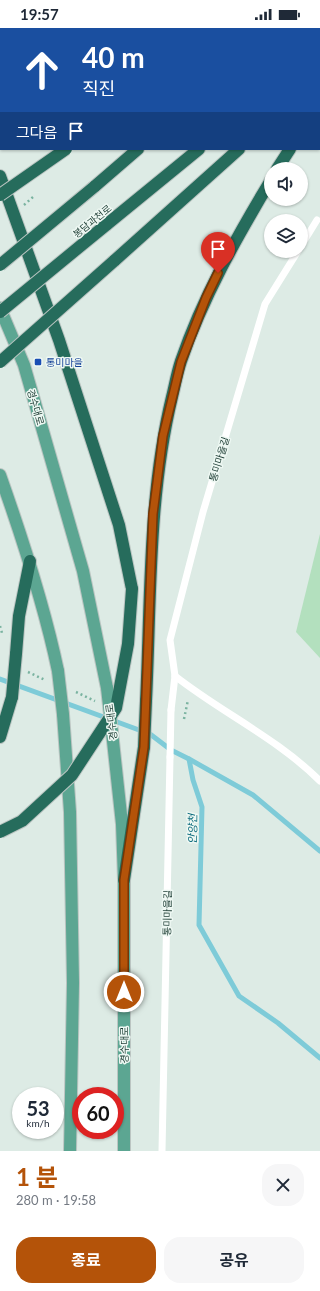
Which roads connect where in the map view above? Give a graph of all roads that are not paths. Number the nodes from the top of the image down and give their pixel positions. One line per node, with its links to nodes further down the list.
1 (65, 150): 9 (highway, bridge)
2 (137, 150): 13 (highway, bridge)
3 (198, 150): 15 (highway, 봉담과천로, bridge)
4 (238, 150): 16 (highway, bridge)
5 (289, 150): 6 (highway)
6 (282, 162)
7 (0, 176): 22 (highway, bridge)
8 (264, 192): 23 (highway, bridge)
9 (0, 195)
10 (317, 220): 11 (lane)
11 (308, 235)
12 (294, 258): 19 (lane, 통미마을길)
13 (0, 265)
14 (0, 308): 23 (main road, 경수대로, bridge)
15 (0, 312)
16 (0, 362)
17 (0, 475): 18 (main road)
18 (30, 561): 20 (highway, bridge); 24 (main road, bridge)
19 (175, 676): 21 (lane); 26 (lane, 통미마을길, bridge)
20 (0, 737)
21 (320, 781)
22 (0, 832)
23 (124, 880): 25 (main road, 경수대로)
24 (70, 1151)
25 (124, 1151)
26 (162, 1151)

